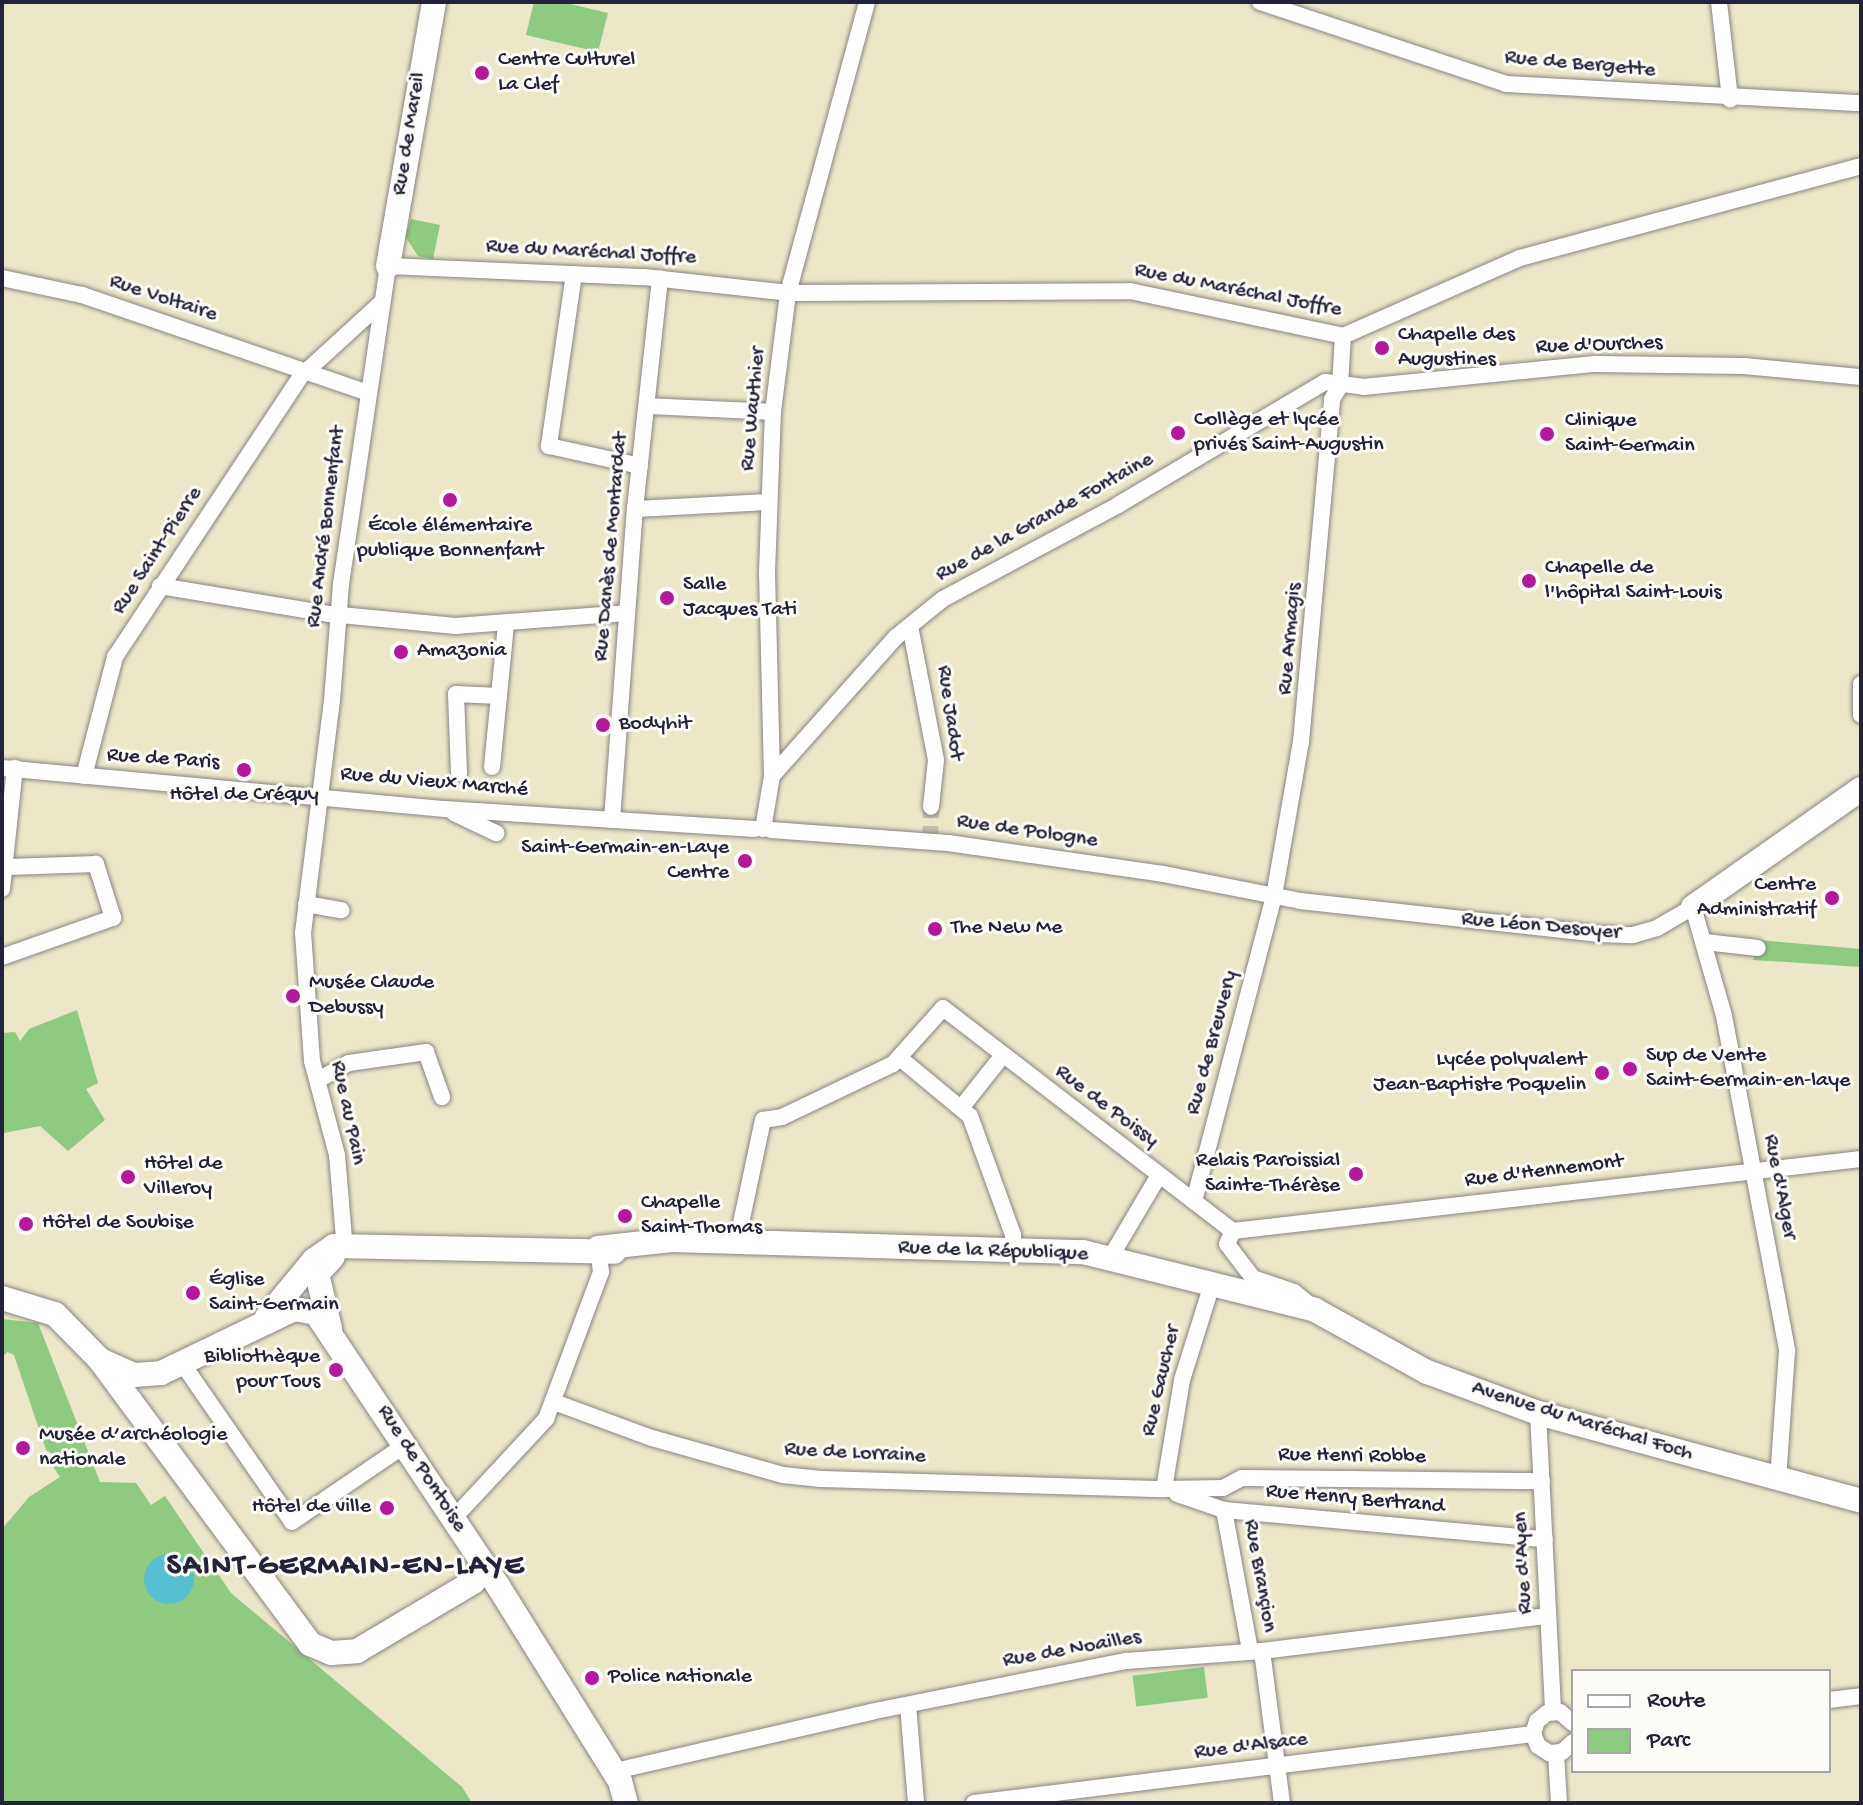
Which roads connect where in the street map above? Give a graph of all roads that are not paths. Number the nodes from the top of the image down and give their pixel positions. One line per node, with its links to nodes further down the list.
1 (434, 2): 8 (main road, Rue de Mareil)
2 (867, 2): 12 (street, Rue Wauthier)
3 (1260, 2): 5 (street, Rue de Bergette)
4 (1719, 2): 5 (street)
5 (1730, 99): 6 (street, Rue de Bergette)
6 (1861, 103)
7 (1861, 166): 14 (street, Rue du Maréchal Joffre)
8 (388, 266): 9 (street, Rue du Maréchal Joffre); 13 (street, Rue André Bonnenfant)
9 (574, 274): 11 (street, Rue du Maréchal Joffre); 21 (street)
10 (2, 278): 15 (street, Rue Voltaire)
11 (660, 278): 12 (street, Rue du Maréchal Joffre); 19 (street, Rue Danès de Montardat)
12 (788, 293): 14 (street, Rue du Maréchal Joffre); 20 (street, Rue Wauthier)
13 (381, 303): 15 (street, Rue Saint-Pierre); 18 (street, Rue André Bonnenfant)
14 (1343, 336): 17 (street, Rue Armagis)
15 (308, 370): 18 (street, Rue Voltaire); 24 (street, Rue Saint-Pierre)
16 (1861, 377): 17 (street, Rue d'Ourches)
17 (1340, 386): 28 (street, Rue de la Grande Fontaine); 47 (street, Rue Armagis)
18 (366, 392): 26 (street, Rue André Bonnenfant)
19 (647, 406): 20 (street); 21 (street, Rue Danès de Montardat)
20 (773, 412): 22 (street, Rue Wauthier)
21 (640, 466): 23 (street, Rue Danès de Montardat)
22 (769, 502): 23 (street); 36 (street, Rue Wauthier)
23 (635, 509): 25 (street, Rue Danès de Montardat)
24 (160, 586): 26 (street); 35 (street, Rue Saint-Pierre)
25 (627, 613): 27 (street); 42 (street, Rue Danès de Montardat)
26 (337, 614): 27 (street); 38 (street, Rue André Bonnenfant)
27 (506, 623): 30 (street)
28 (910, 626): 36 (street, Rue de la Grande Fontaine); 39 (street, Rue Jadot)
29 (1861, 684): 31 (street)
30 (499, 696): 32 (street); 34 (street)
31 (1861, 715)
32 (492, 767)
33 (8, 768): 35 (street, Rue de Paris); 45 (street)
34 (459, 773)
35 (84, 776): 38 (street, Rue de Paris)
36 (772, 776): 43 (street, Rue Wauthier)
37 (1861, 789): 49 (main road, Rue Léon Desoyer)
38 (321, 795): 40 (street, Rue du Vieux Marché); 48 (street, Rue au Pain)
39 (931, 807)
40 (445, 809): 41 (street, Rue du Vieux Marché); 44 (street)
41 (543, 815): 42 (street, Rue de Pologne)
42 (612, 820): 43 (street, Rue de Pologne)
43 (763, 829): 47 (street, Rue de Pologne)
44 (496, 833)
45 (8, 867): 46 (street); 53 (street)
46 (2, 889)
47 (1274, 896): 49 (street, Rue Léon Desoyer); 62 (street, Rue de Breuvery)
48 (306, 904): 50 (street); 56 (street, Rue au Pain)
49 (1693, 907): 51 (street, Rue d'Alger)
50 (341, 910)
51 (1705, 942): 52 (street); 60 (street, Rue d'Alger)
52 (1758, 948)
53 (2, 957)
54 (1003, 1055): 55 (street, Rue de Poissy); 58 (street); 61 (street, Rue de Poissy)
55 (901, 1059): 58 (street); 65 (street)
56 (318, 1080): 57 (street); 67 (street, Rue au Pain)
57 (442, 1097)
58 (961, 1108): 66 (street)
59 (1861, 1159): 60 (street, Rue d'Hennemont)
60 (1753, 1170): 63 (street, Rue d'Hennemont); 80 (street, Rue d'Alger)
61 (1159, 1175): 62 (street, Rue de Poissy); 68 (street)
62 (1194, 1201): 63 (street, Rue de Poissy)
63 (1230, 1237): 71 (street, Rue de Poissy)
64 (598, 1248): 65 (main road, Rue de la République); 67 (main road, Rue de la République); 76 (street)
65 (729, 1248): 66 (main road, Rue de la République)
66 (1013, 1249): 68 (main road, Rue de la République)
67 (336, 1256): 72 (main road, Rue de la République); 73 (main road, Rue de Pontoise)
68 (1110, 1258): 69 (main road, Rue de la République)
69 (1212, 1284): 71 (main road, Rue de la République); 82 (street, Rue Gaucher)
70 (2, 1298): 74 (main road)
71 (1315, 1310): 78 (main road, Avenue du Maréchal Foch)
72 (263, 1322): 73 (main road); 75 (main road)
73 (329, 1324): 79 (main road, Rue de Pontoise)
74 (100, 1360): 75 (main road); 77 (main road)
75 (172, 1368): 77 (main road); 79 (street)
76 (554, 1402): 82 (street, Rue de Lorraine); 85 (street)
77 (142, 1410): 88 (main road)
78 (1538, 1413): 80 (main road, Avenue du Maréchal Foch); 81 (street, Rue d'Ayen)
79 (405, 1445): 85 (main road, Rue de Pontoise)
80 (1778, 1479): 83 (main road, Avenue du Maréchal Foch)
81 (1542, 1481): 82 (street, Rue Henri Robbe); 86 (street, Rue d'Ayen)
82 (1164, 1489): 84 (street, Rue Henry Bertrand)
83 (1861, 1501)
84 (1224, 1510): 86 (street, Rue Henry Bertrand); 91 (street, Rue Brançion)
85 (453, 1519): 87 (main road, Rue de Pontoise)
86 (1545, 1539): 90 (street, Rue d'Ayen)
87 (480, 1561): 88 (main road); 89 (main road, Rue de Pontoise)
88 (470, 1584): 89 (main road)
89 (501, 1594): 101 (main road, Rue de Pontoise)
90 (1548, 1616): 91 (street, Rue de Noailles); 95 (street, Rue d'Ayen)
91 (1256, 1651): 94 (street, Rue de Noailles); 100 (street, Rue Brançion)
92 (1861, 1696): 93 (street)
93 (1831, 1700)
94 (908, 1705): 101 (street, Rue de Noailles); 104 (street)
95 (1553, 1711): 96 (street); 97 (street)
96 (1571, 1722)
97 (1533, 1734): 99 (street); 100 (street, Rue d'Alsace)
98 (1571, 1743): 99 (street)
99 (1556, 1754): 107 (street)
100 (1277, 1766): 105 (street, Rue d'Alsace); 106 (street, Rue Brançion)
101 (611, 1772): 102 (main road); 103 (main road, Rue de Pontoise)
102 (610, 1803)
103 (626, 1803)
104 (916, 1803)
105 (974, 1803)
106 (1282, 1803)
107 (1559, 1803)

